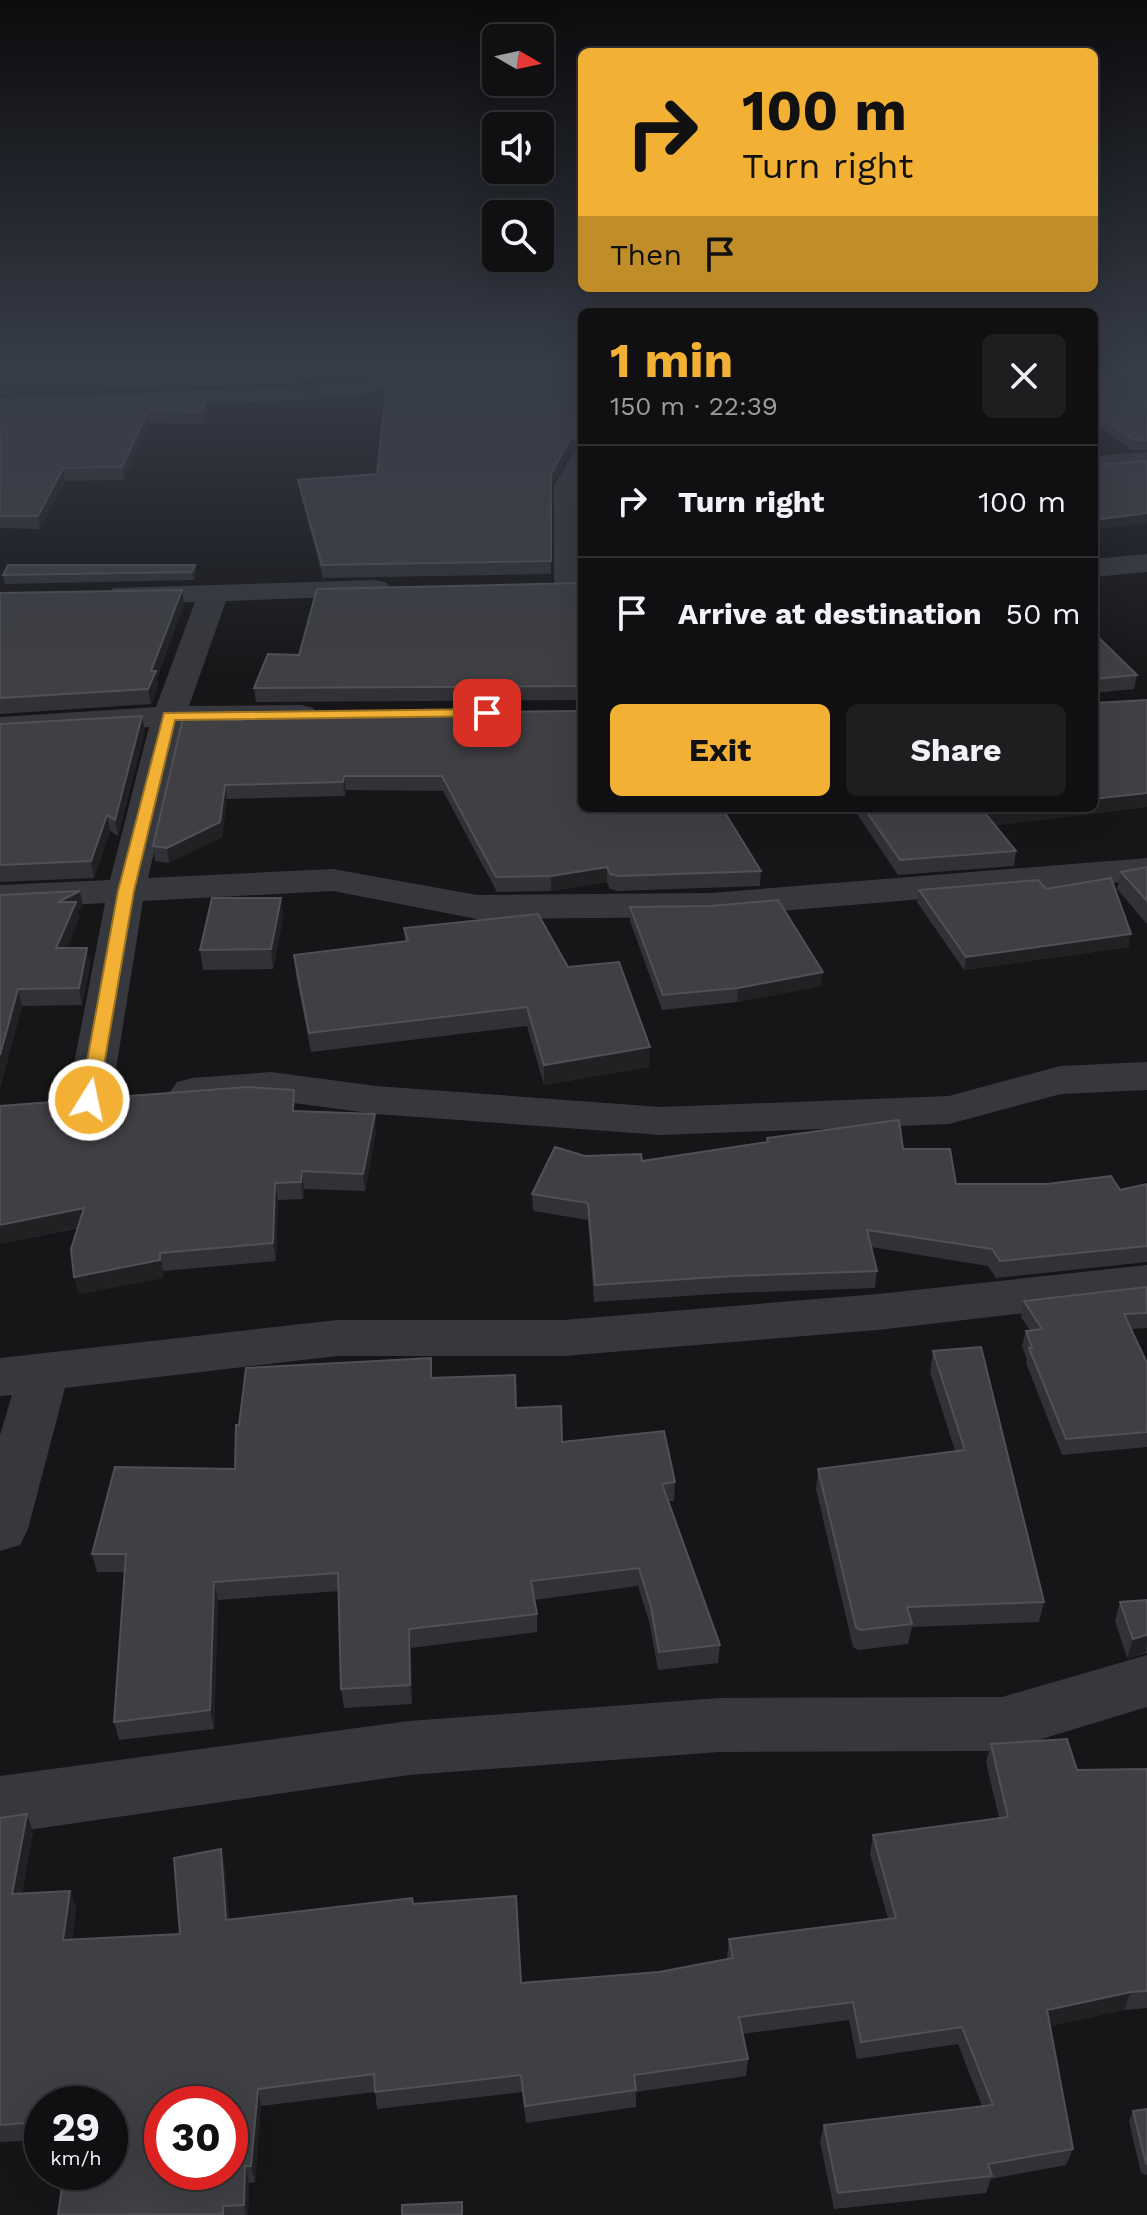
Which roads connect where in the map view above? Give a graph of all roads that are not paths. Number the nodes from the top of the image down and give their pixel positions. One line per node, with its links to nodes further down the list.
1 (575, 486): 4 (street)
2 (1147, 563): 3 (street)
3 (1098, 568)
4 (576, 585): 5 (street)
5 (538, 586)
6 (399, 588): 7 (street)
7 (214, 592): 8 (street); 10 (street)
8 (103, 595)
9 (328, 715): 10 (street)
10 (169, 716): 11 (street); 13 (street)
11 (0, 727)
12 (1147, 869): 13 (street)
13 (126, 891): 14 (street); 16 (street)
14 (0, 897)
15 (1147, 1076): 16 (street)
16 (89, 1100): 17 (street)
17 (45, 1103)
18 (1147, 1282): 19 (street)
19 (22, 1374): 20 (street)
20 (0, 1529)
21 (1147, 1681): 22 (street)
22 (0, 1805)

